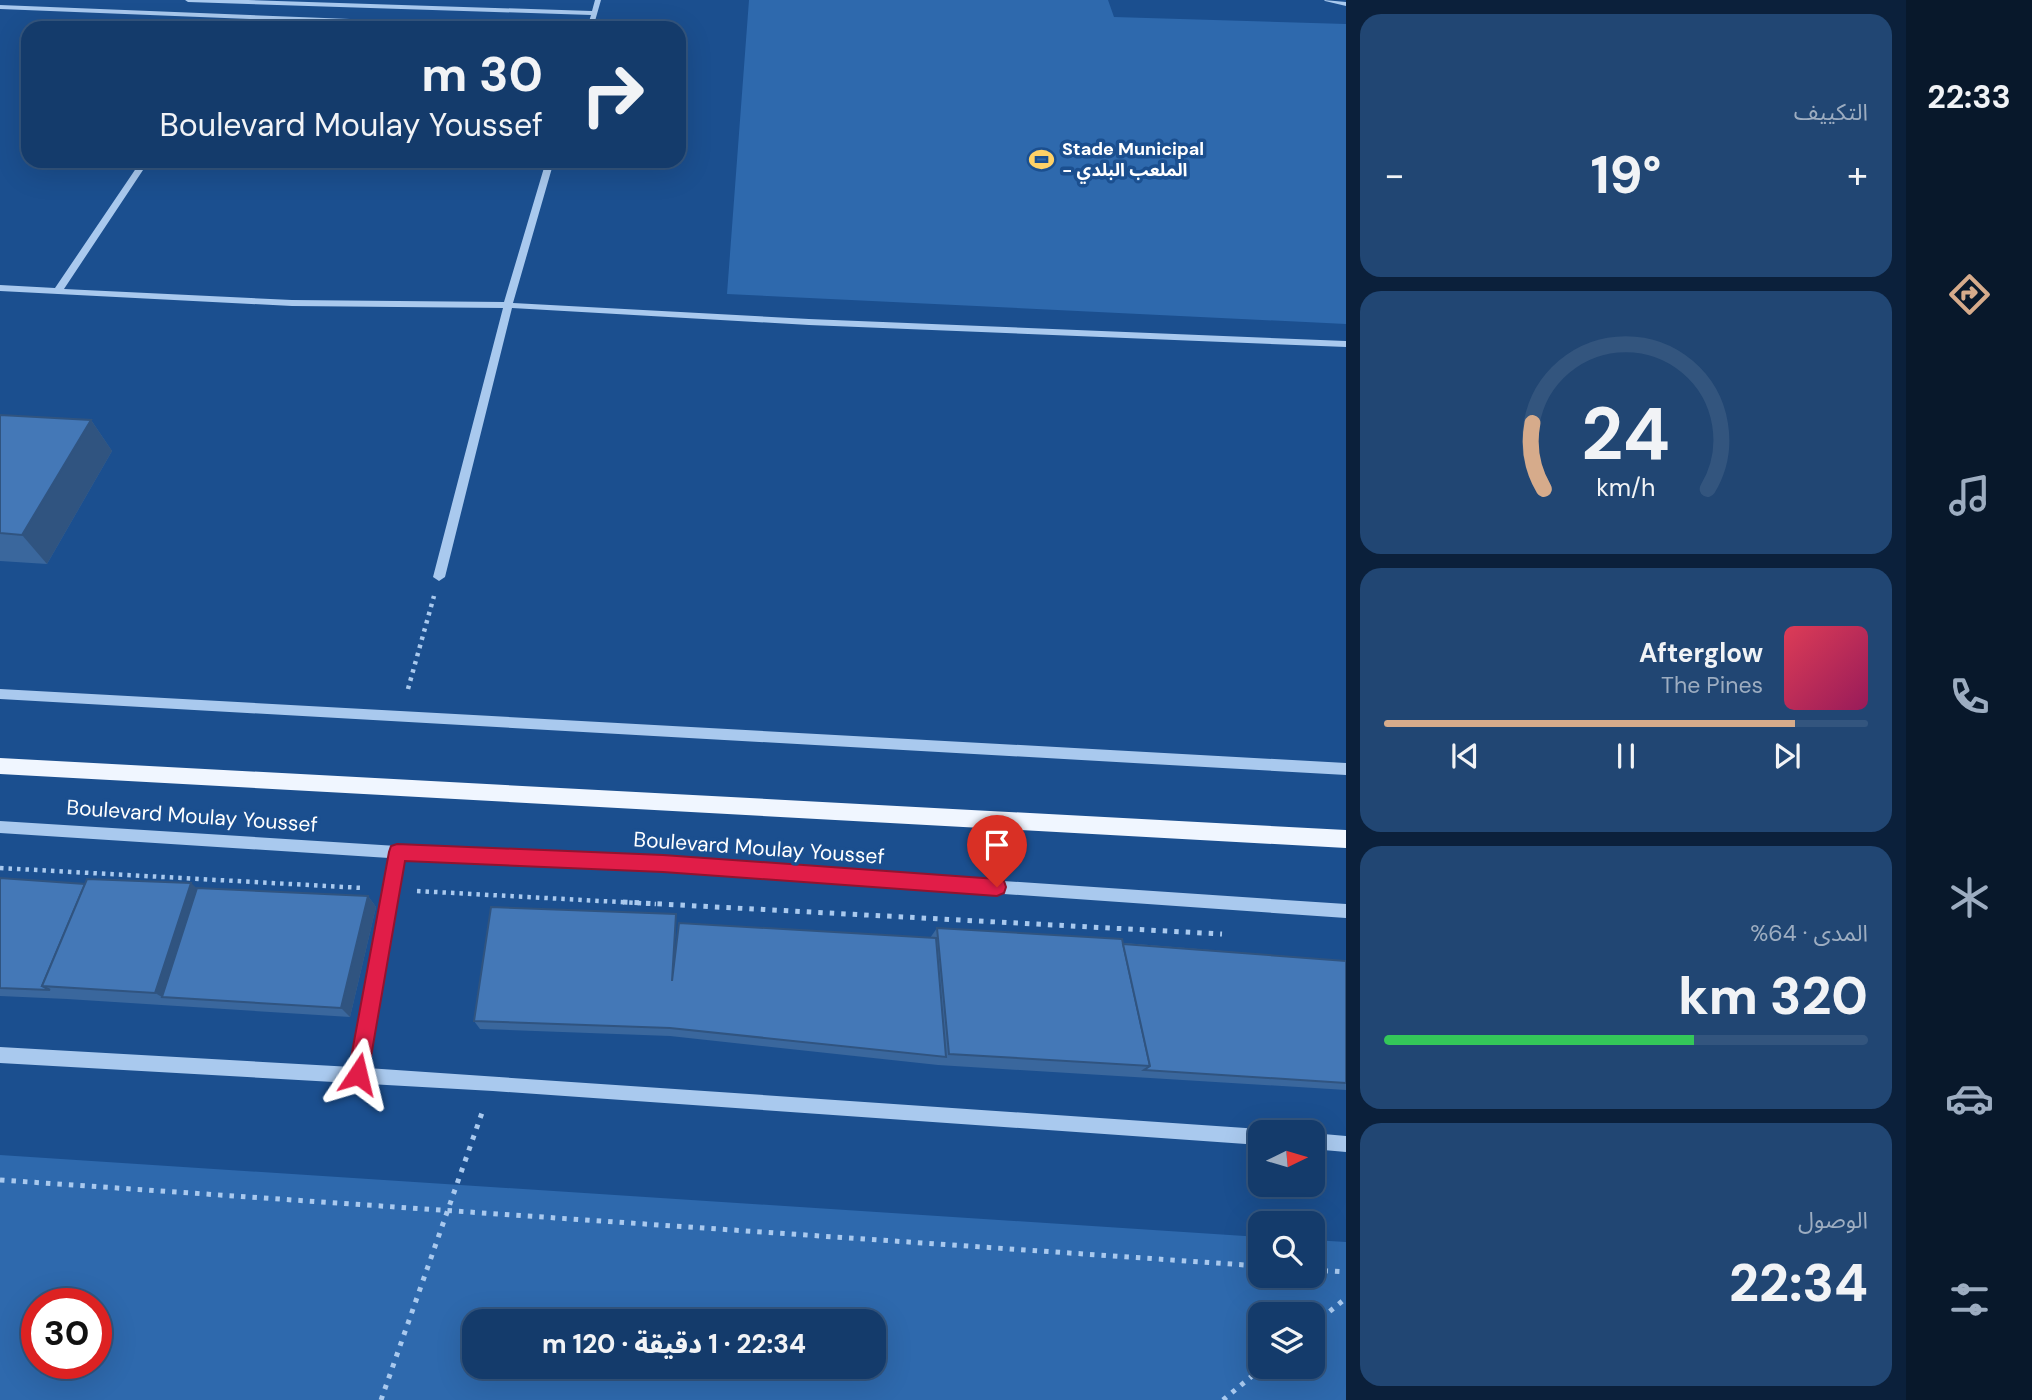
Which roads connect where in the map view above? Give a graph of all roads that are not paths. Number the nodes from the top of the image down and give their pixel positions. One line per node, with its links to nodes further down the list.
1 (188, 0): 4 (street)
2 (598, 0): 8 (street)
3 (1327, 0): 5 (street)
4 (260, 1): 7 (street); 9 (street)
5 (1346, 4)
6 (0, 7): 9 (street)
7 (403, 8): 8 (street); 11 (street)
8 (595, 13): 12 (street)
9 (248, 19): 10 (street)
10 (321, 21)
11 (395, 21)
12 (592, 21)
13 (140, 168): 16 (street)
14 (548, 168): 17 (street)
15 (0, 288): 16 (street)
16 (57, 292): 17 (street)
17 (508, 305): 18 (street); 19 (street)
18 (1346, 344)
19 (439, 577)
20 (0, 694): 22 (street)
21 (0, 766): 24 (main road, Boulevard Moulay Youssef)
22 (1346, 769)
23 (0, 827): 25 (street, Boulevard Moulay Youssef)
24 (1346, 839)
25 (397, 852): 26 (street, Boulevard Moulay Youssef); 28 (street)
26 (1346, 911)
27 (0, 1055): 28 (street)
28 (358, 1074): 29 (street)
29 (1248, 1136)
30 (1325, 1142): 31 (street)
31 (1346, 1144)

